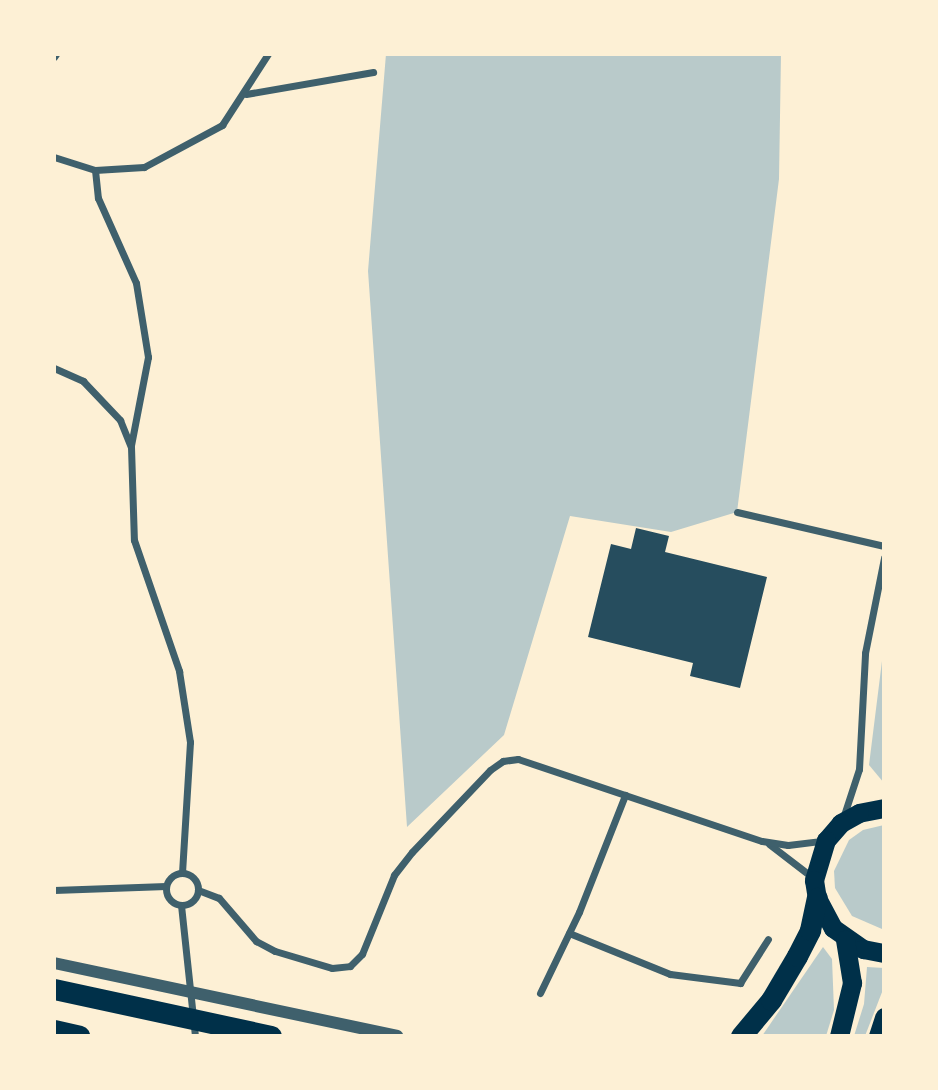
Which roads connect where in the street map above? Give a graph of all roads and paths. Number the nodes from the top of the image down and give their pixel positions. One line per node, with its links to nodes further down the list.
1 (268, 54): 3 (street)
2 (373, 72): 3 (street)
3 (246, 94): 5 (street)
4 (54, 157): 5 (street)
5 (95, 170): 7 (street)
6 (54, 368): 7 (street)
7 (131, 447): 16 (street)
8 (737, 512): 9 (street)
9 (884, 546)
10 (884, 558): 13 (street)
11 (625, 795): 15 (street); 20 (street); 22 (street)
12 (884, 807): 13 (highway)
13 (841, 823): 14 (highway)
14 (825, 840): 15 (street); 18 (highway)
15 (762, 841): 18 (street)
16 (182, 873): 17 (street); 20 (street)
17 (166, 886): 19 (street); 21 (street)
18 (815, 889): 24 (highway); 35 (highway)
19 (54, 890)
20 (198, 890): 21 (street)
21 (181, 905): 32 (street)
22 (569, 933): 23 (street); 28 (street)
23 (768, 939)
24 (845, 940): 25 (highway); 36 (highway)
25 (884, 953)
26 (54, 963): 34 (street)
27 (54, 989): 33 (highway)
28 (540, 993)
29 (884, 1017): 37 (highway)
30 (54, 1030): 31 (highway)
31 (79, 1036)
32 (195, 1036)
33 (271, 1036)
34 (397, 1036)
35 (741, 1036)
36 (839, 1036)
37 (877, 1036)

